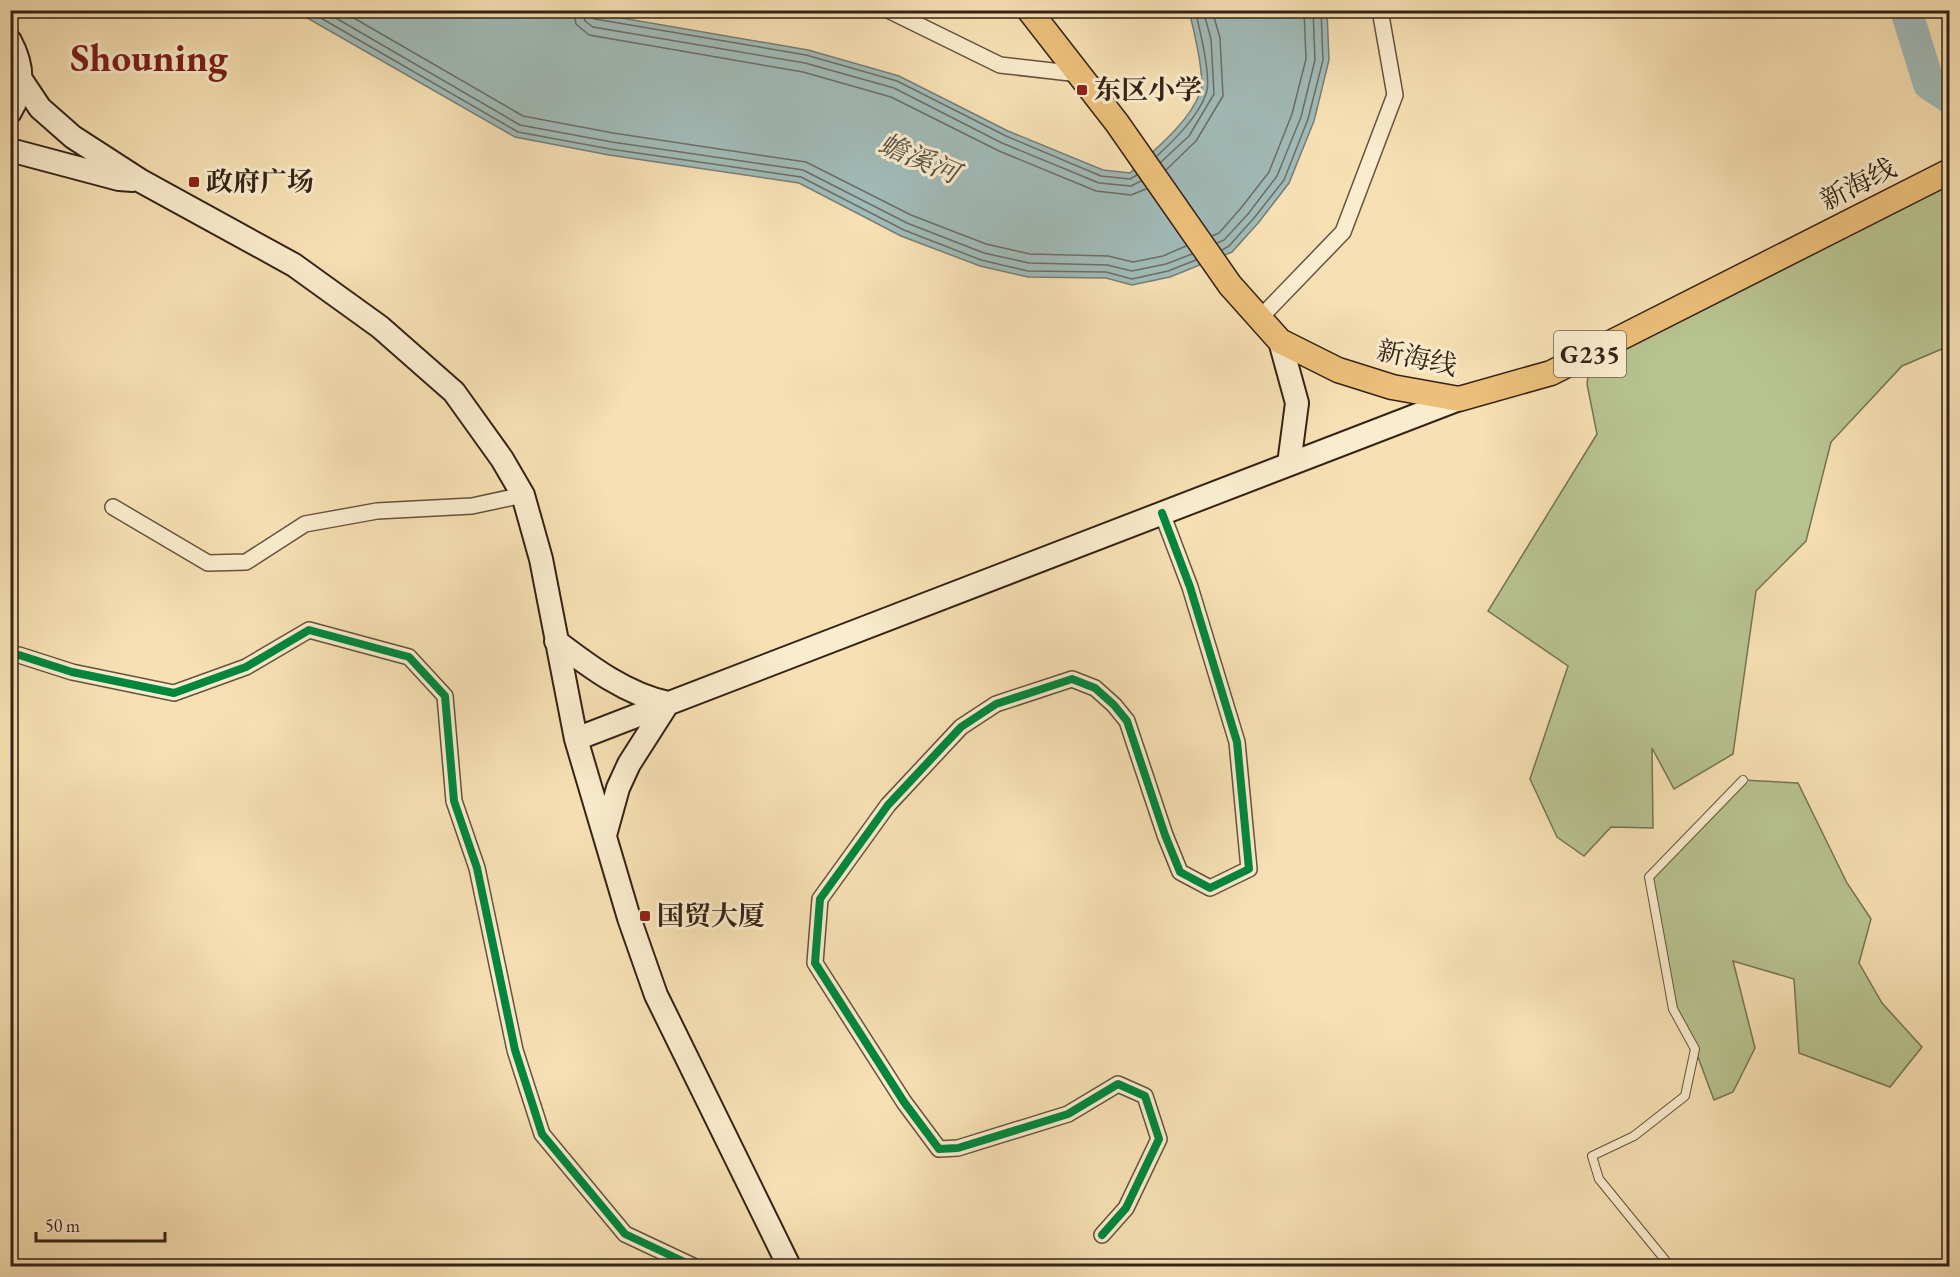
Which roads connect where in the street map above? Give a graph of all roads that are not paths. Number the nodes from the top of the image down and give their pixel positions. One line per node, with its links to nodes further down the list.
1 (888, 10): 5 (street)
2 (1029, 10): 5 (main road, 新海线 / G235)
3 (1380, 10): 11 (street)
4 (11, 40): 6 (main road)
5 (1079, 74): 11 (main road, 新海线 / G235)
6 (22, 81): 7 (main road); 10 (main road)
7 (10, 112)
8 (10, 150): 10 (main road)
9 (1950, 171): 13 (main road, 新海线 / G235)
10 (141, 181): 15 (main road)
11 (1260, 318): 12 (main road, 新海线 / G235)
12 (1280, 341): 13 (main road, 新海线 / G235); 14 (main road)
13 (1460, 399): 14 (main road)
14 (1289, 464): 17 (main road)
15 (523, 495): 16 (street); 18 (main road)
16 (113, 507)
17 (1162, 513): 20 (main road); 24 (street)
18 (556, 641): 20 (main road); 21 (main road)
19 (10, 657): 25 (street)
20 (668, 703): 21 (main road); 23 (main road)
21 (576, 739): 23 (main road)
22 (1743, 780): 27 (lane)
23 (604, 835): 26 (main road)
24 (1102, 1235)
25 (693, 1266)
26 (789, 1266)
27 (1670, 1266)

